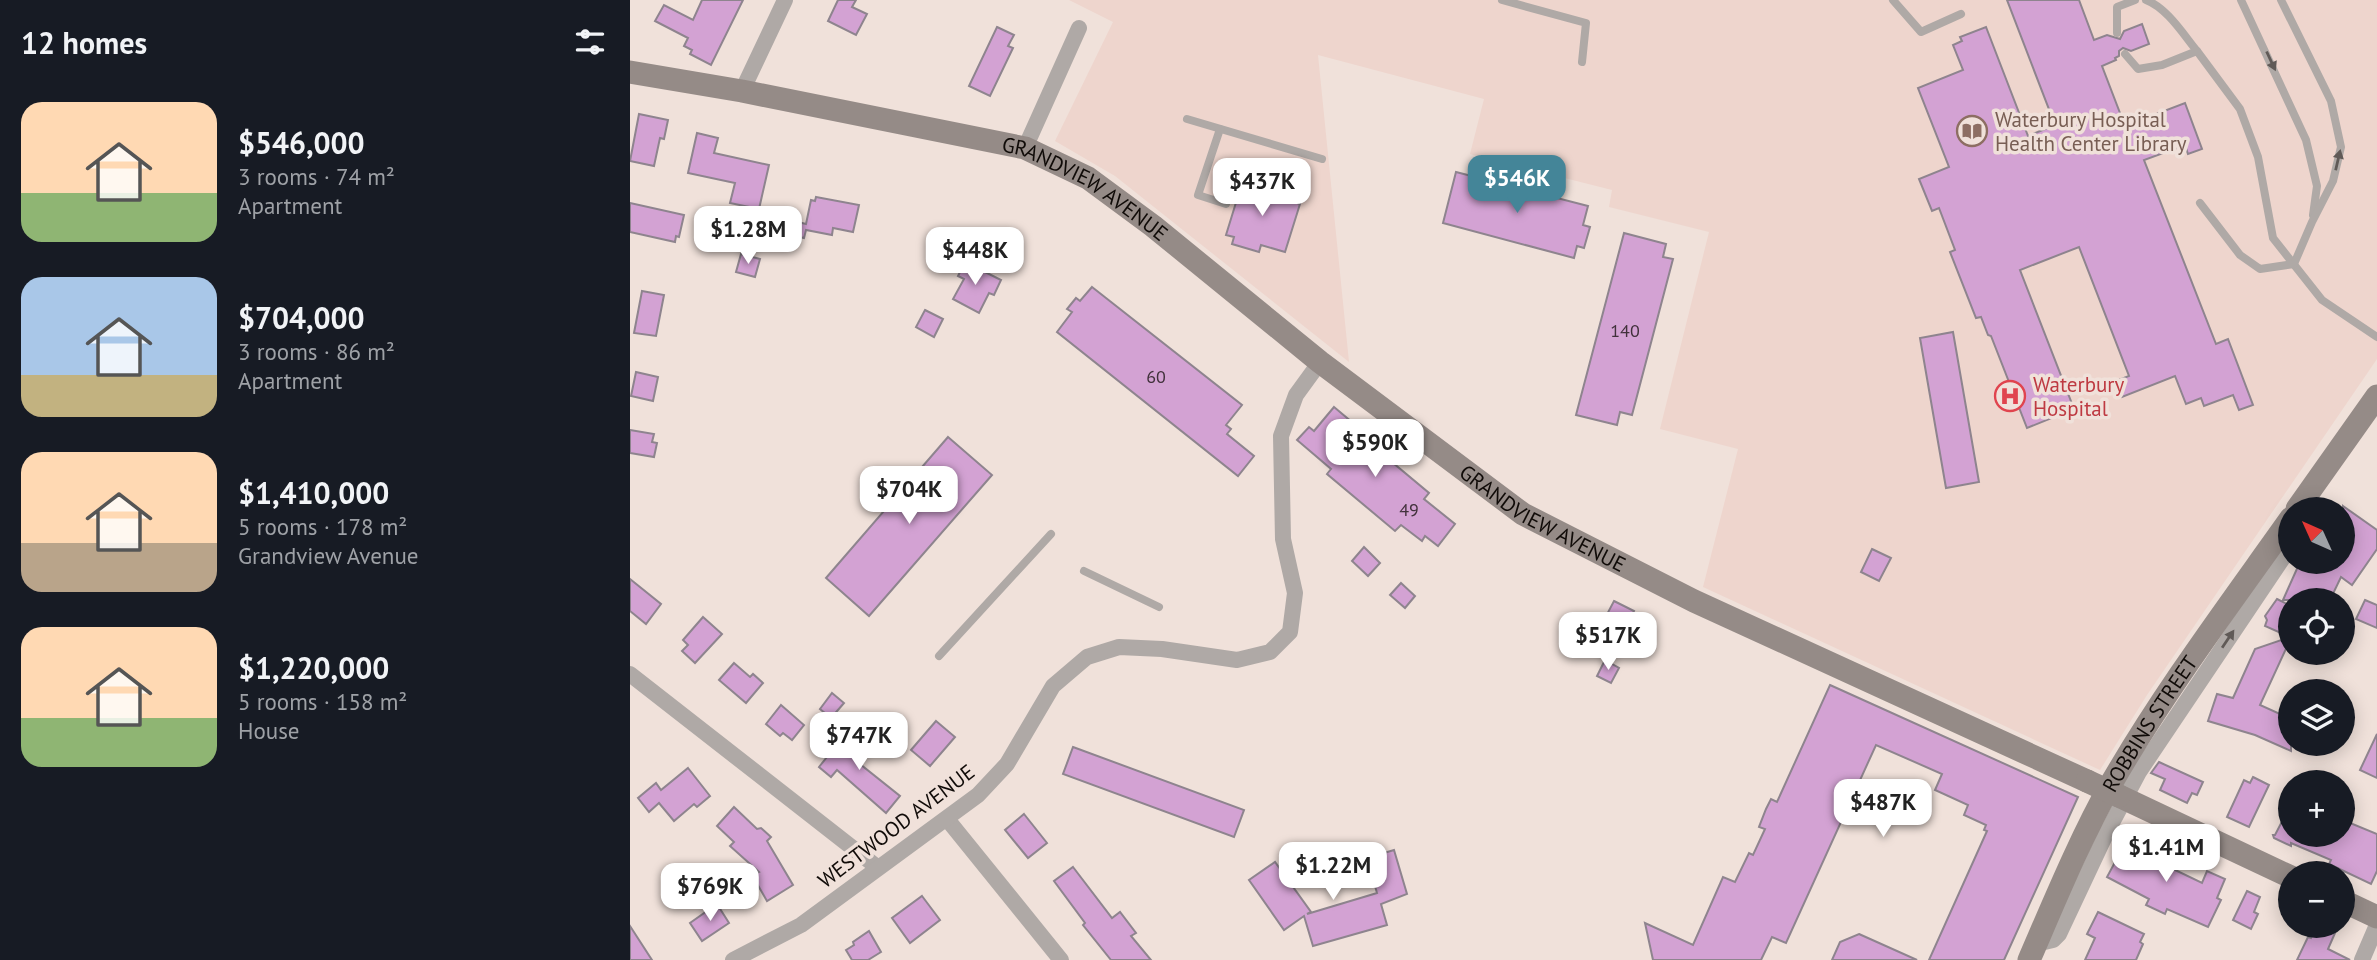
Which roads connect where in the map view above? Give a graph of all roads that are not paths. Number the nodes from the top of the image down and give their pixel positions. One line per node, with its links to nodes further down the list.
1 (785, 0): 15 (street)
2 (1502, 0): 13 (lane)
3 (1893, 0): 8 (lane)
4 (2135, 0): 10 (lane)
5 (2146, 0): 11 (lane)
6 (2241, 0): 22 (lane, one-way to 22)
7 (2281, 0): 22 (lane, one-way to 7)
8 (1961, 14)
9 (1079, 28): 18 (street)
10 (2117, 33)
11 (2197, 51): 12 (lane); 23 (lane)
12 (2125, 54)
13 (1582, 62)
14 (630, 72): 15 (main road, GRANDVIEW AVENUE)
15 (742, 91): 18 (main road, GRANDVIEW AVENUE)
16 (1187, 119): 17 (lane)
17 (1220, 129): 19 (lane); 21 (lane)
18 (1024, 148): 25 (main road, GRANDVIEW AVENUE)
19 (1322, 159)
20 (2200, 203): 23 (lane)
21 (1226, 204)
22 (2312, 222): 23 (lane)
23 (2294, 264): 24 (lane)
24 (2377, 337)
25 (1320, 362): 37 (main road, GRANDVIEW AVENUE, bridge); 38 (street, WESTWOOD AVENUE)
26 (2377, 396): 27 (main road)
27 (2315, 484): 28 (main road); 29 (street)
28 (2306, 497)
29 (2314, 497)
30 (1051, 534): 35 (lane)
31 (2278, 537): 44 (main road, ROBBINS STREET)
32 (2278, 565): 37 (street, ROBBINS STREET, one-way to 32)
33 (1084, 571): 34 (lane)
34 (1159, 607)
35 (939, 656)
36 (630, 674): 39 (street)
37 (2122, 798): 40 (main road, GRANDVIEW AVENUE); 44 (street, ROBBINS STREET)
38 (947, 819): 39 (street, WESTWOOD AVENUE); 46 (street)
39 (877, 867): 45 (street, WESTWOOD AVENUE)
40 (2278, 871)
41 (2355, 907): 42 (main road)
42 (2377, 917)
43 (2377, 925): 47 (street)
44 (2033, 952)
45 (733, 960)
46 (1061, 960)
47 (2362, 960)

